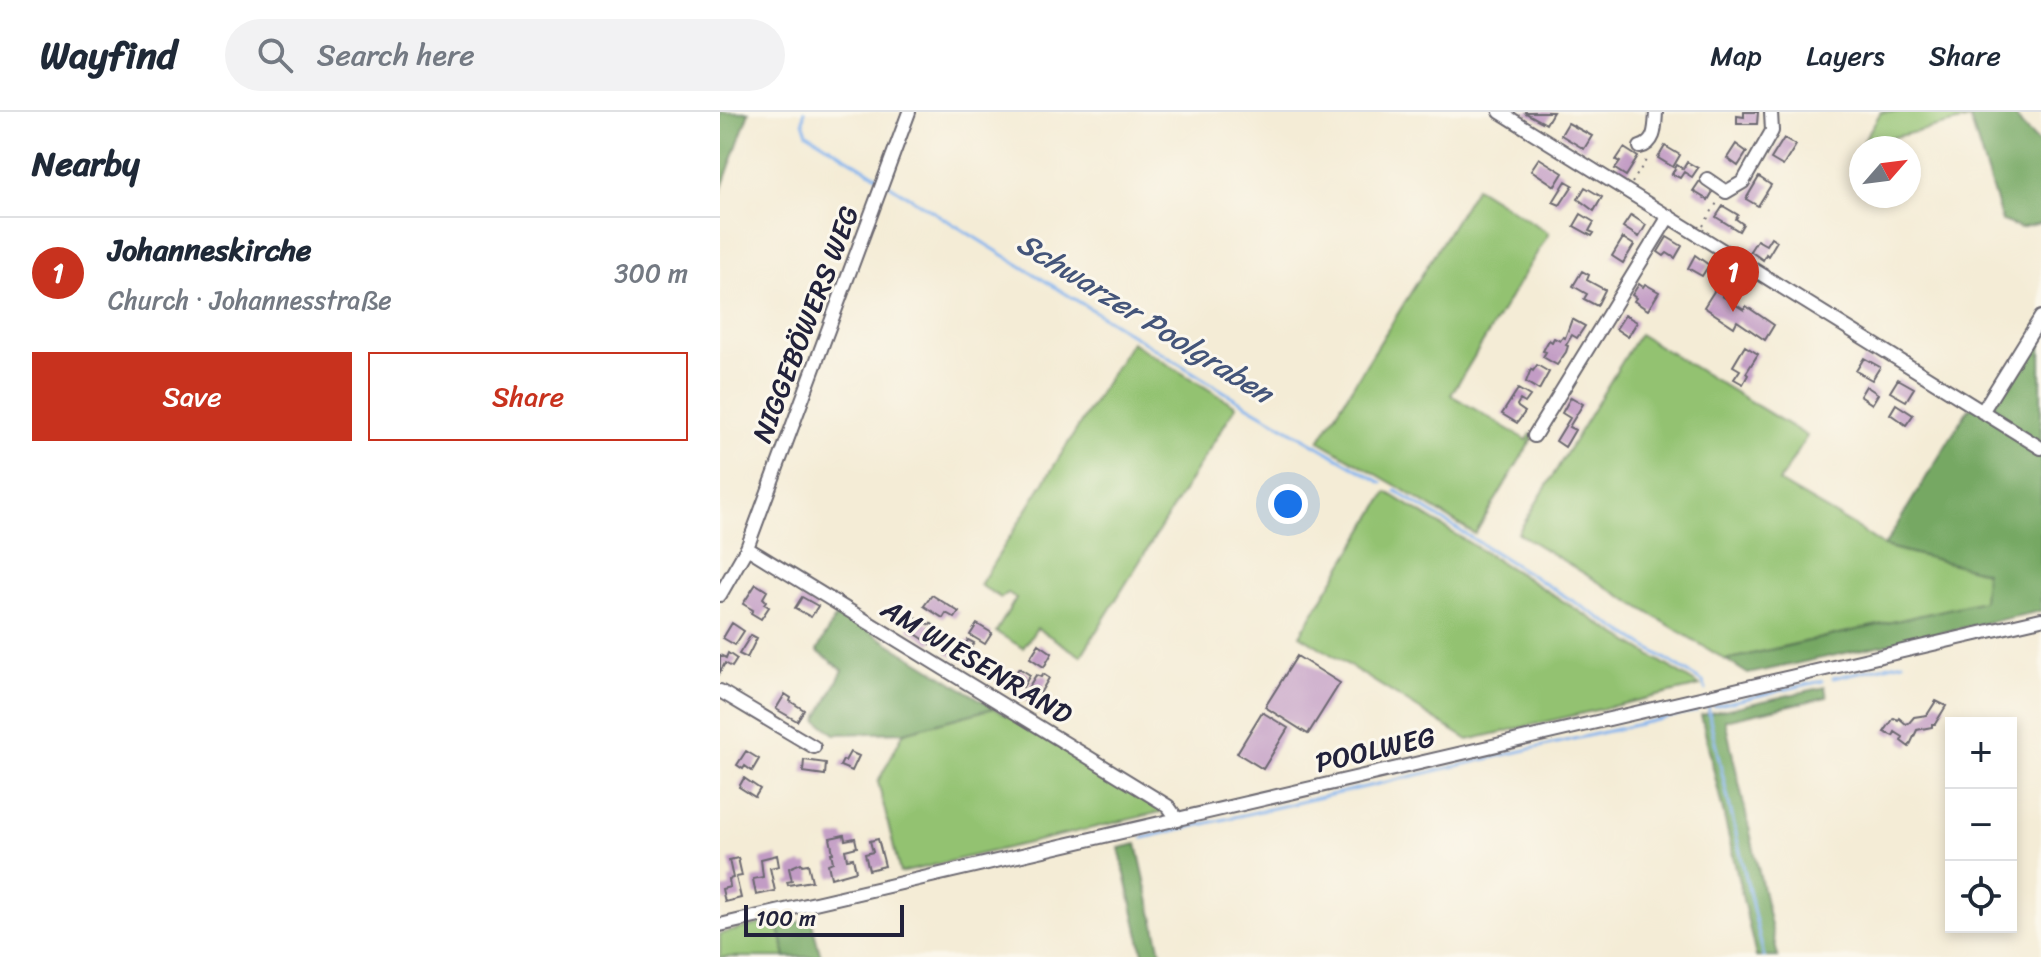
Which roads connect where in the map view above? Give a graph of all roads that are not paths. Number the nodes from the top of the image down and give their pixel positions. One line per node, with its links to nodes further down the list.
1 (909, 112): 12 (street, NIGGEBÖWERS WEG)
2 (1500, 112): 7 (street)
3 (1656, 112): 5 (street)
4 (1771, 112): 6 (street)
5 (1644, 145)
6 (1707, 179)
7 (1669, 216): 9 (street); 10 (street)
8 (2041, 317): 9 (street)
9 (1982, 412): 11 (street)
10 (1534, 436)
11 (2041, 448)
12 (747, 548): 13 (street, NIGGEBÖWERS WEG); 17 (street, AM WIESENRAND)
13 (720, 595)
14 (2041, 619): 17 (street, POOLWEG)
15 (720, 691): 16 (street)
16 (814, 747)
17 (1178, 820): 18 (street, POOLWEG)
18 (720, 925)

